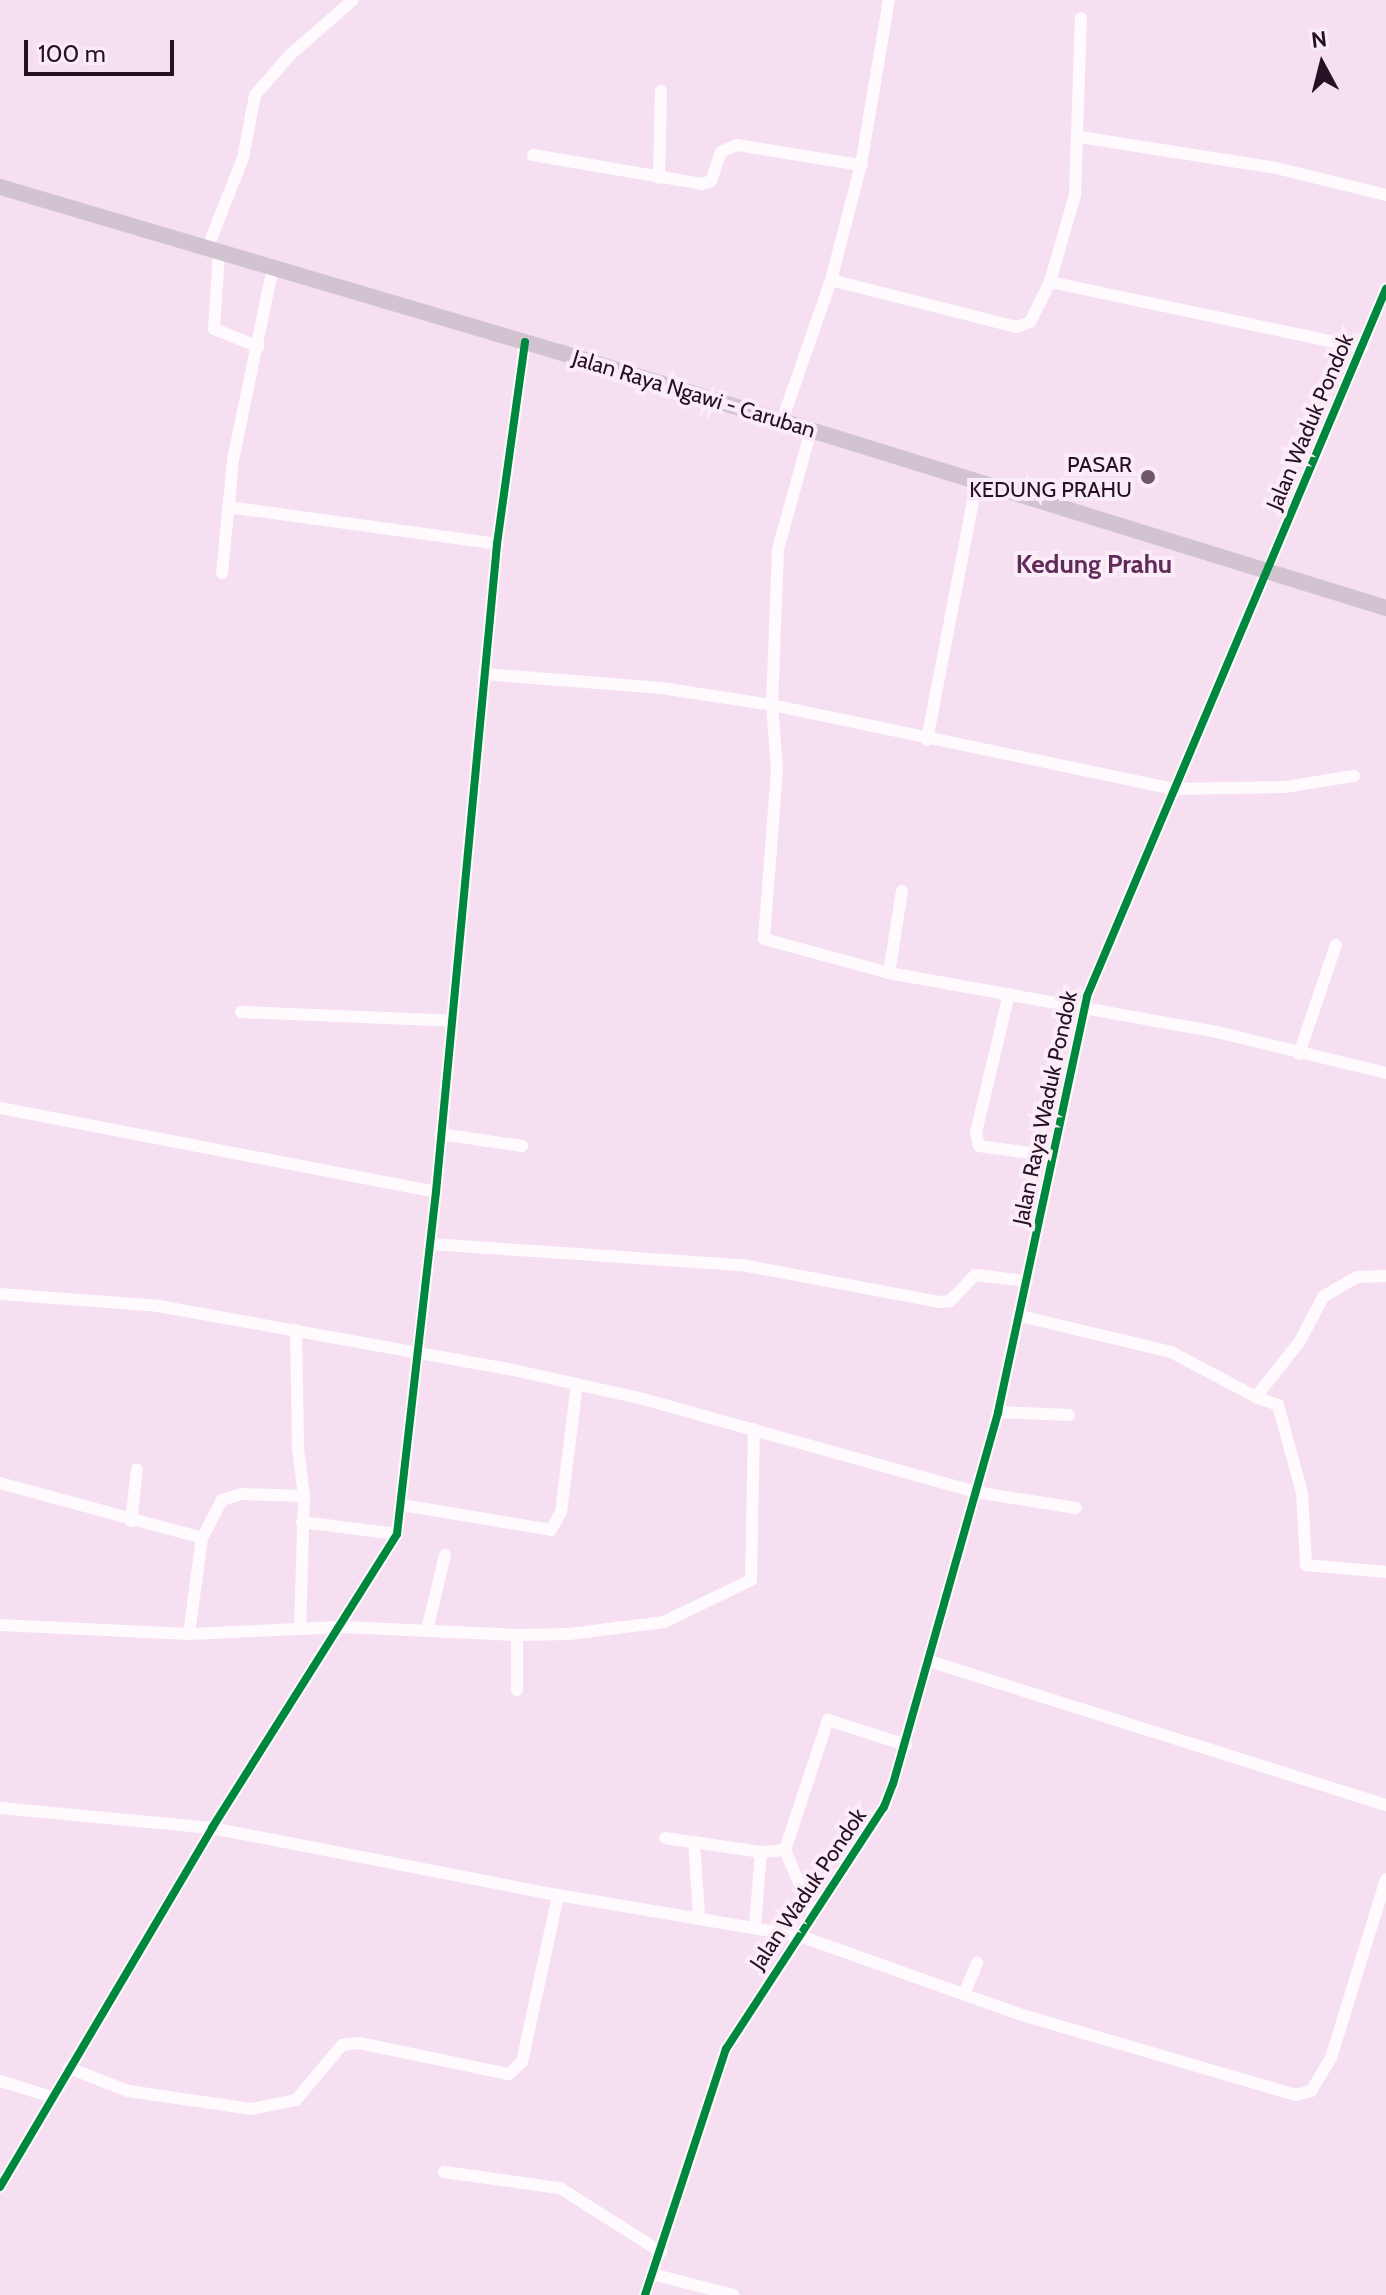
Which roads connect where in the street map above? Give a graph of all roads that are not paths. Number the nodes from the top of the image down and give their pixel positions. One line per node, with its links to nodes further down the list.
1 (353, 0): 11 (street)
2 (889, 0): 7 (street)
3 (1081, 18): 5 (street)
4 (661, 91): 8 (street)
5 (1080, 137): 10 (street); 14 (street)
6 (533, 155): 8 (street)
7 (861, 165): 8 (street); 13 (street)
8 (659, 178)
9 (0, 187): 11 (highway, Jalan Raya Ngawi - Caruban)
10 (1386, 195)
11 (205, 248): 12 (highway, Jalan Raya Ngawi - Caruban); 17 (street)
12 (273, 267): 16 (highway, Jalan Raya Ngawi - Caruban); 17 (street)
13 (831, 280): 14 (street); 19 (street)
14 (1050, 282): 18 (street)
15 (1386, 289): 18 (street, Jalan Waduk Pondok)
16 (525, 342): 19 (highway, Jalan Raya Ngawi - Caruban); 23 (street)
17 (259, 347): 22 (street)
18 (1362, 348): 24 (street, Jalan Waduk Pondok)
19 (782, 421): 20 (highway, Jalan Raya Ngawi - Caruban)
20 (811, 430): 21 (highway, Jalan Raya Ngawi - Caruban); 28 (street)
21 (977, 480): 24 (highway, Jalan Raya Ngawi - Caruban); 29 (street)
22 (228, 507): 23 (street); 25 (street)
23 (497, 544): 27 (street)
24 (1266, 568): 26 (highway, Jalan Raya Ngawi - Caruban); 31 (street, Jalan Raya Waduk Pondok)
25 (222, 573)
26 (1386, 608)
27 (484, 674): 28 (street); 38 (street)
28 (772, 705): 29 (street); 34 (street)
29 (927, 740): 31 (street)
30 (1354, 776): 31 (street)
31 (1174, 789): 36 (street, Jalan Raya Waduk Pondok)
32 (902, 891): 34 (street)
33 (1336, 945): 39 (street)
34 (889, 973): 35 (street)
35 (1009, 994): 36 (street); 44 (street)
36 (1083, 1008): 39 (street); 44 (street, Jalan Raya Waduk Pondok)
37 (241, 1012): 38 (street)
38 (452, 1021): 42 (street)
39 (1299, 1054): 40 (street)
40 (1386, 1073)
41 (0, 1108): 45 (street)
42 (440, 1134): 43 (street); 45 (street)
43 (522, 1146)
44 (1052, 1156): 48 (street, Jalan Raya Waduk Pondok)
45 (436, 1192): 46 (street)
46 (430, 1244): 48 (street); 52 (street)
47 (1386, 1276): 54 (street)
48 (1027, 1281): 50 (street, Jalan Raya Waduk Pondok)
49 (0, 1294): 51 (street)
50 (1020, 1316): 54 (street); 55 (street, Jalan Raya Waduk Pondok)
51 (296, 1330): 52 (street); 61 (street)
52 (418, 1353): 53 (street); 62 (street)
53 (577, 1384): 57 (street); 62 (street)
54 (1256, 1397): 69 (street)
55 (998, 1412): 56 (street); 60 (street, Jalan Raya Waduk Pondok)
56 (1069, 1415)
57 (754, 1429): 60 (street); 75 (street)
58 (137, 1469): 64 (street)
59 (0, 1483): 64 (street)
60 (975, 1492): 63 (street); 76 (street, Jalan Waduk Pondok)
61 (304, 1496): 65 (street); 67 (street)
62 (402, 1505): 66 (street)
63 (1076, 1508)
64 (131, 1521): 67 (street)
65 (302, 1522): 66 (street); 72 (street)
66 (397, 1534): 71 (street)
67 (202, 1538): 74 (street)
68 (445, 1555): 73 (street)
69 (1386, 1572)
70 (0, 1625): 74 (street)
71 (342, 1627): 72 (street); 73 (street); 81 (street)
72 (300, 1629): 74 (street)
73 (427, 1630): 75 (street)
74 (189, 1634)
75 (517, 1635): 77 (street)
76 (929, 1661): 78 (street, Jalan Waduk Pondok); 79 (street)
77 (517, 1690)
78 (906, 1745): 84 (street); 88 (street, Jalan Waduk Pondok)
79 (1386, 1805)
80 (0, 1808): 81 (street)
81 (212, 1828): 87 (street); 94 (street)
82 (665, 1838): 83 (street)
83 (694, 1842): 85 (street); 89 (street)
84 (785, 1850): 85 (street); 88 (street)
85 (761, 1852): 90 (street)
86 (1386, 1879): 93 (street)
87 (558, 1895): 89 (street); 94 (street)
88 (812, 1913): 91 (street, Jalan Waduk Pondok)
89 (699, 1916): 90 (street)
90 (755, 1926): 91 (street)
91 (800, 1936): 93 (street); 99 (street, Jalan Waduk Pondok)
92 (977, 1963): 93 (street)
93 (964, 1994)
94 (69, 2068): 96 (street)
95 (0, 2081): 96 (street)
96 (52, 2097): 98 (street)
97 (444, 2172): 99 (street)
98 (0, 2187)
99 (661, 2252): 100 (street, Jalan Waduk Pondok)
100 (652, 2274): 101 (street, Jalan Waduk Pondok); 102 (street)
101 (645, 2295)
102 (733, 2295)

